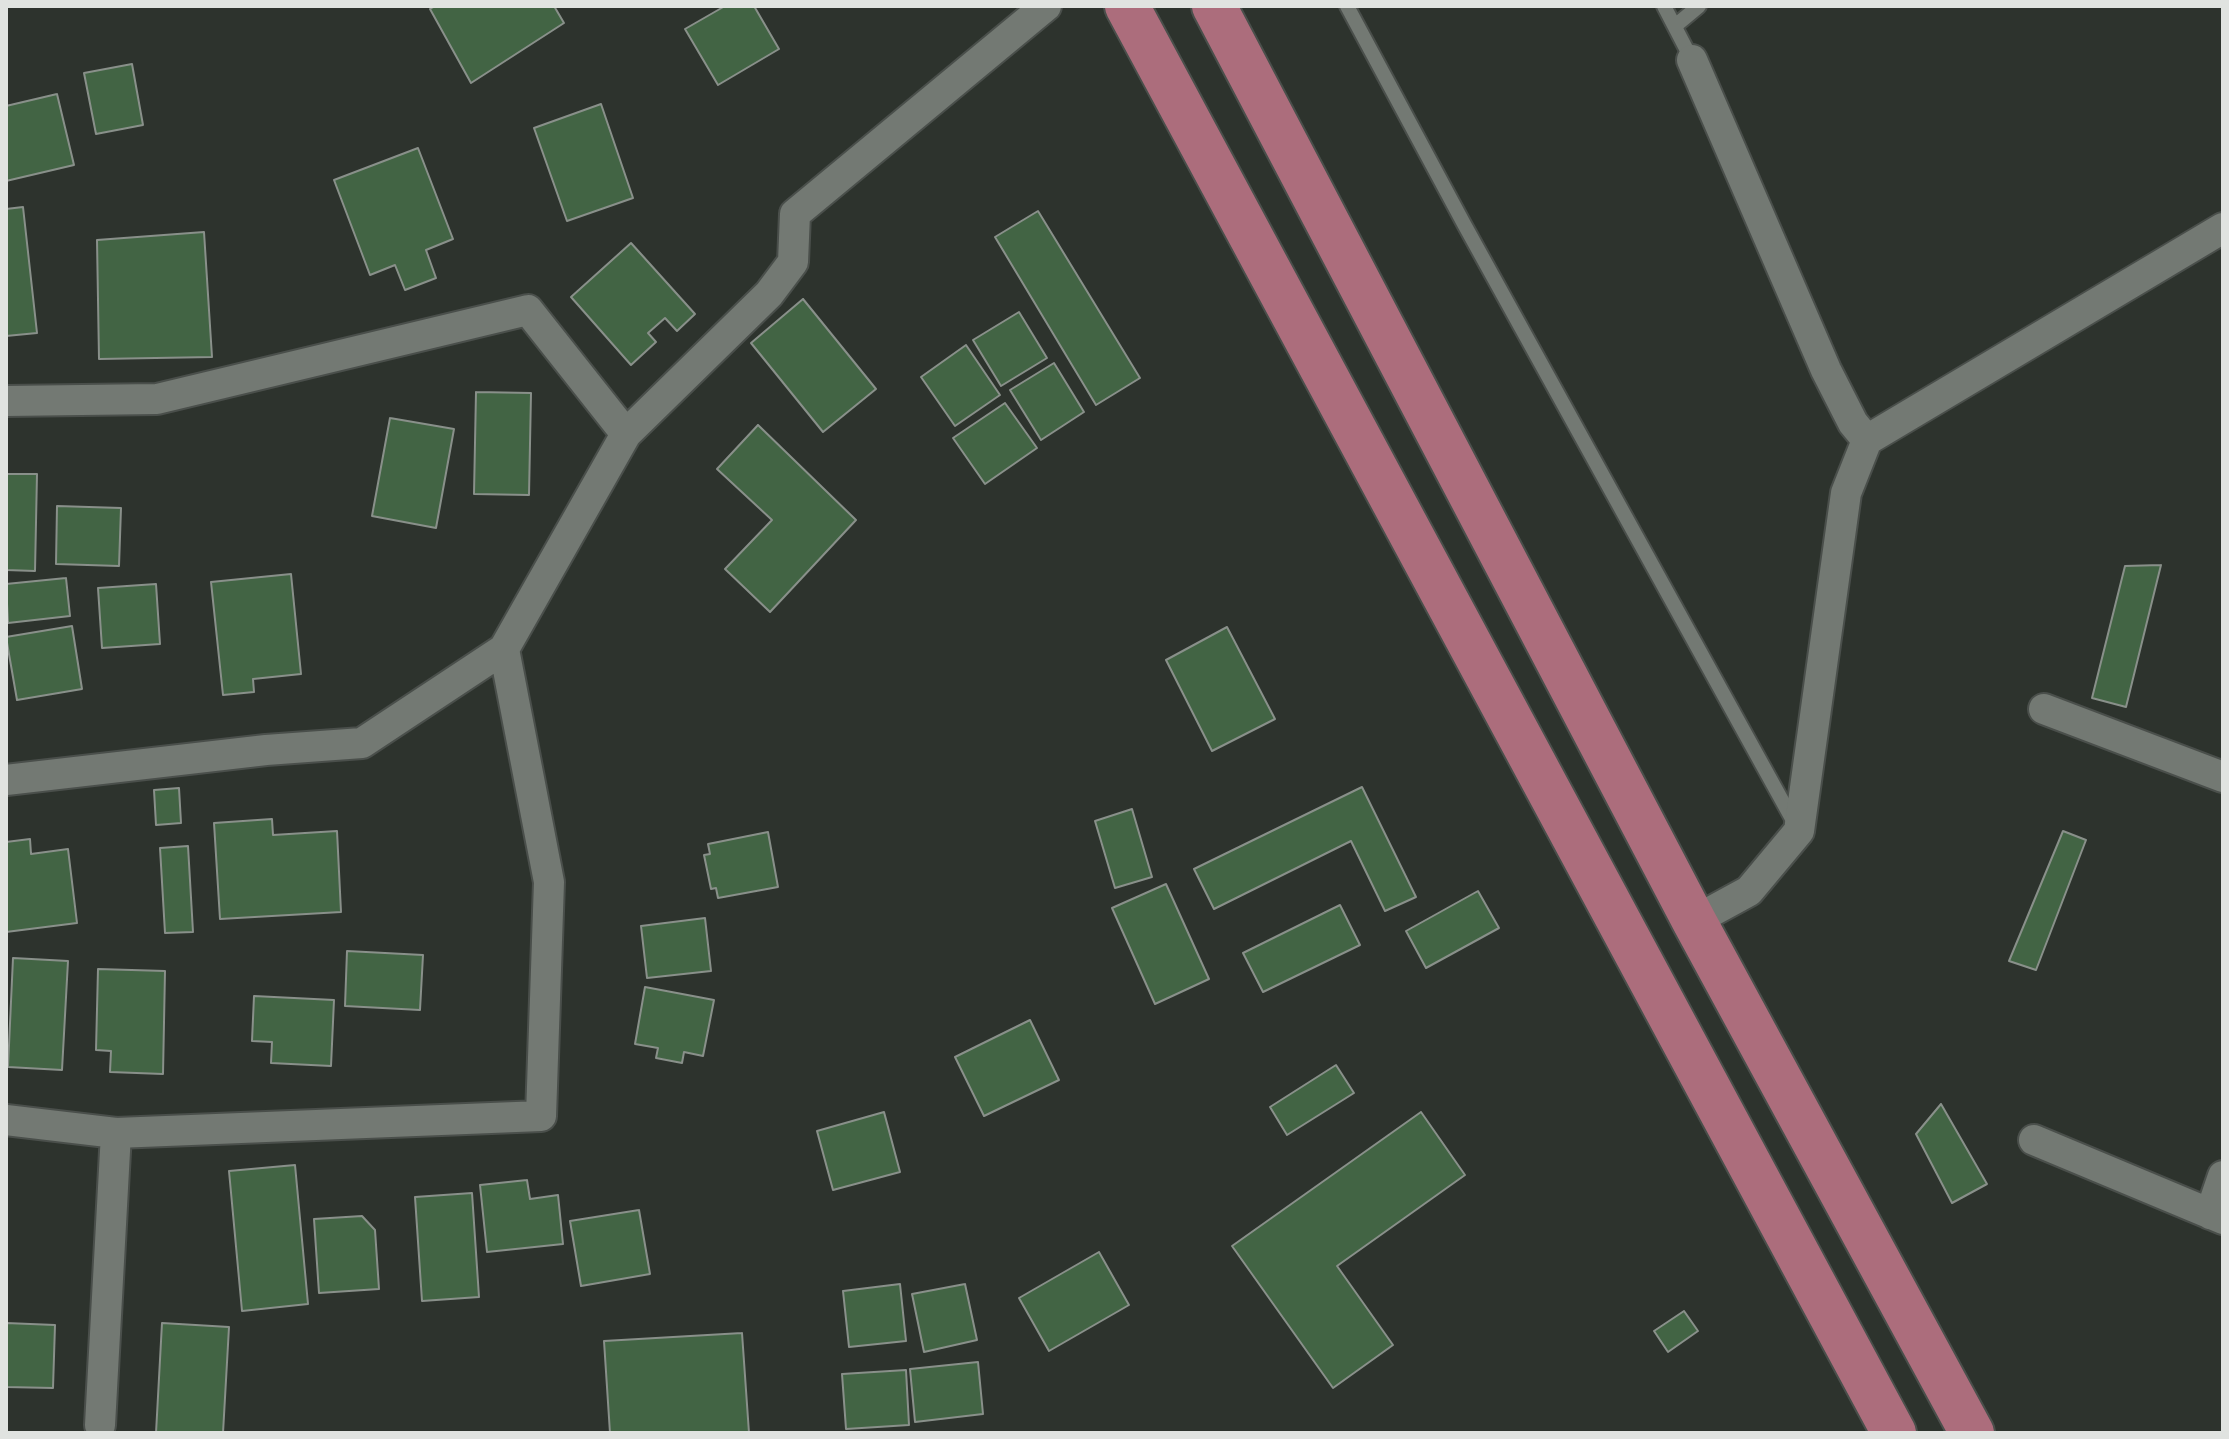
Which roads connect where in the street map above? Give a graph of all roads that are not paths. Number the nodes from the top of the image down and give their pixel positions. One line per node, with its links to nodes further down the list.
1 (1046, 6): 11 (street)
2 (1127, 6): 25 (main road)
3 (1214, 6): 18 (main road)
4 (1347, 6): 17 (lane)
5 (1664, 6): 7 (lane)
6 (1699, 6): 7 (lane)
7 (1675, 26): 8 (lane)
8 (1692, 60): 12 (street)
9 (2223, 228): 12 (street)
10 (6, 401): 11 (street)
11 (626, 434): 13 (street)
12 (1867, 440): 17 (street)
13 (504, 649): 16 (street); 20 (street)
14 (2044, 709): 15 (street)
15 (2223, 777)
16 (6, 780)
17 (1799, 831): 18 (street)
18 (1694, 921): 26 (main road)
19 (6, 1120): 20 (street)
20 (116, 1133): 24 (street)
21 (2034, 1140): 23 (street)
22 (2223, 1176): 23 (street)
23 (2216, 1216)
24 (100, 1425)
25 (1894, 1433)
26 (1972, 1433)

